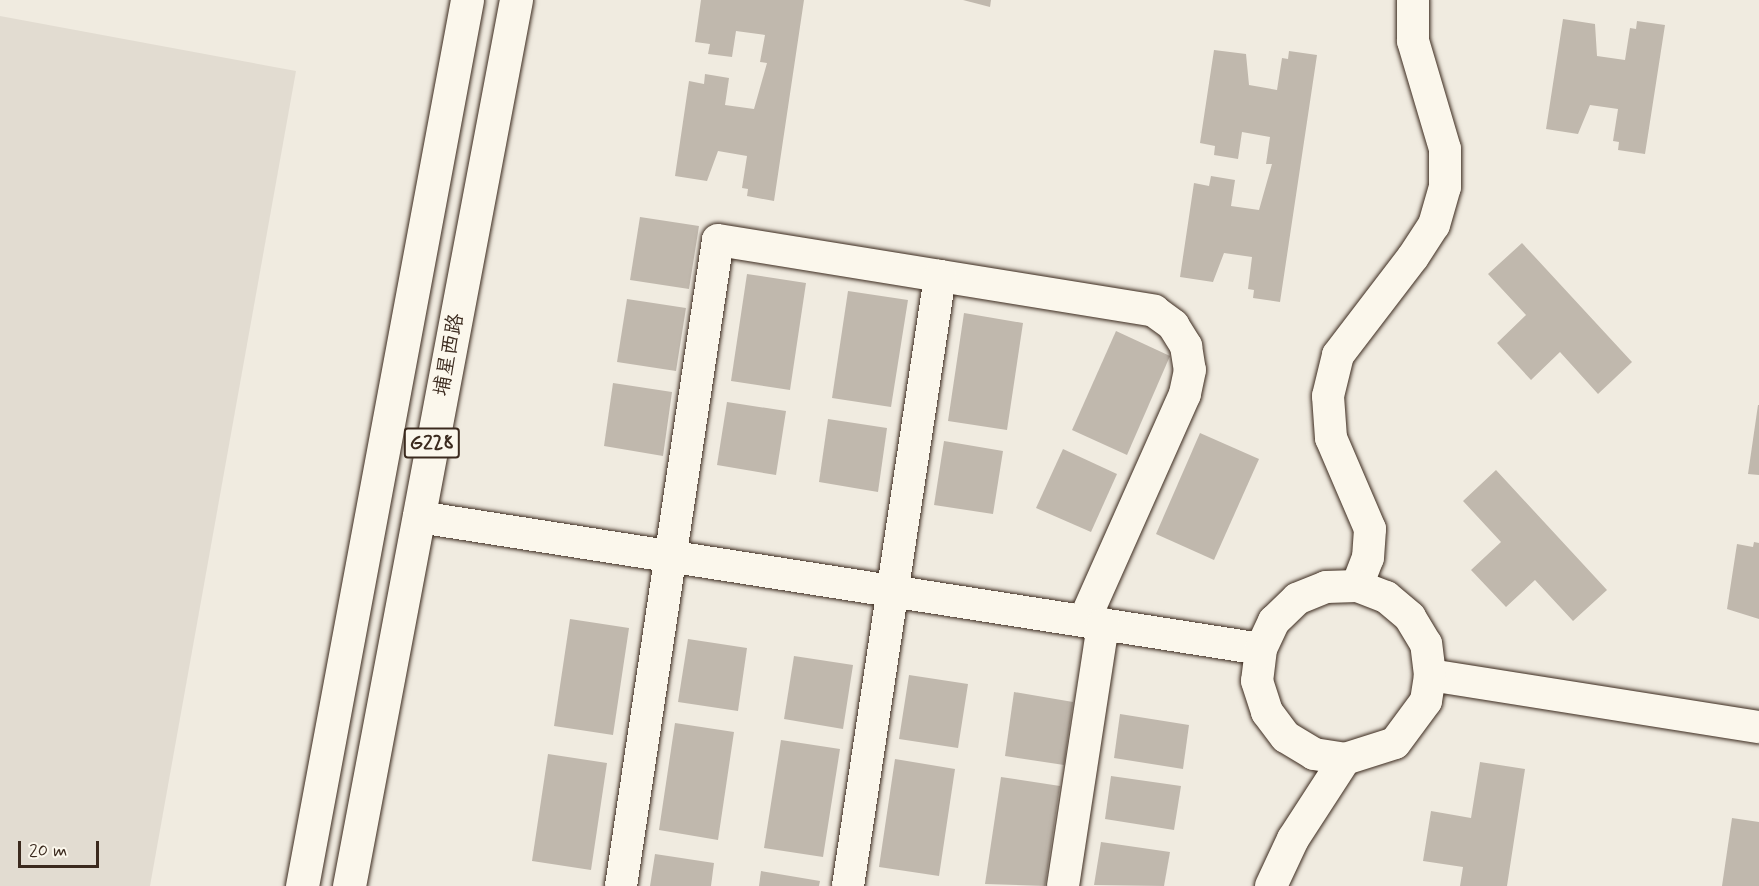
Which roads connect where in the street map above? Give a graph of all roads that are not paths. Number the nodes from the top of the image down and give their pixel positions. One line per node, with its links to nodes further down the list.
1 (467, 0): 13 (highway, G228)
2 (516, 0): 5 (highway, 埔星西路 / G228)
3 (1413, 0): 7 (lane)
4 (940, 276): 6 (lane); 8 (lane); 16 (lane)
5 (419, 517): 6 (lane); 14 (highway, 埔星西路 / G228)
6 (670, 556): 8 (lane); 15 (lane)
7 (1357, 586): 9 (lane); 10 (lane)
8 (1094, 623): 9 (lane); 17 (lane)
9 (1261, 649): 12 (lane)
10 (1430, 675): 11 (lane); 12 (lane)
11 (1759, 727)
12 (1345, 759): 18 (lane)
13 (302, 886)
14 (349, 886)
15 (621, 886)
16 (848, 886)
17 (1064, 886)
18 (1271, 886)

